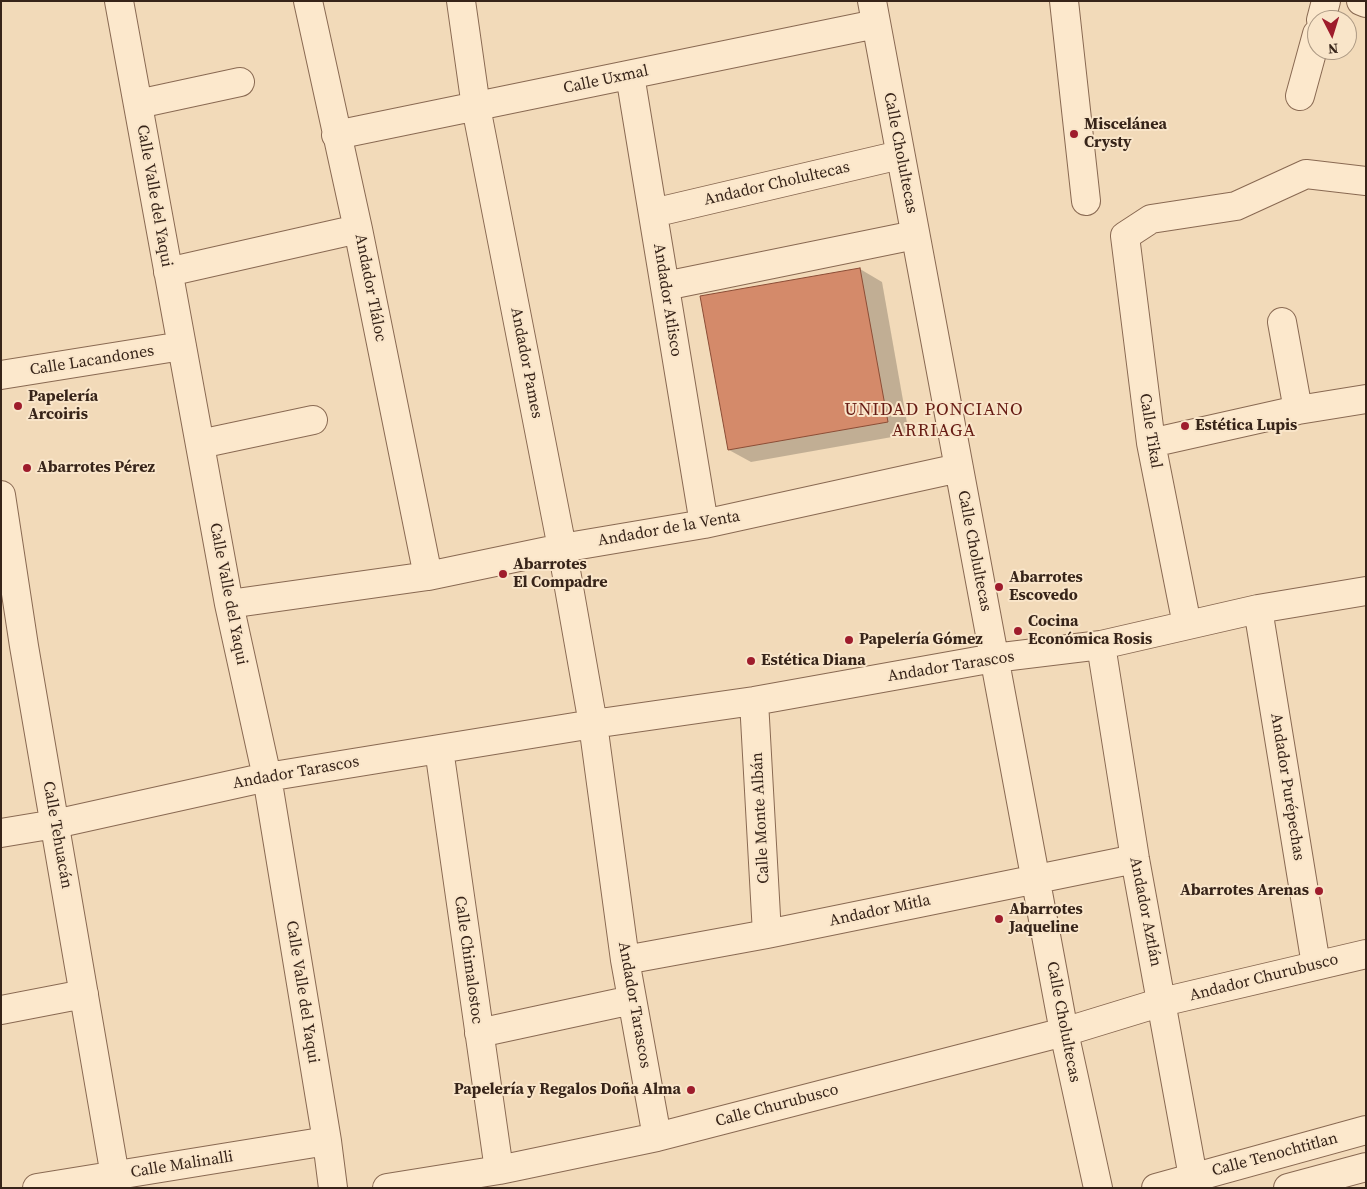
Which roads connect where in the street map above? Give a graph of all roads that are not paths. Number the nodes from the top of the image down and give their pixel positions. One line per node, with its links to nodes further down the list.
1 (119, 1): 12 (street, Calle Valle del Yaqui)
2 (308, 1): 14 (street, Andador Tláloc)
3 (461, 1): 13 (street, Andador Pames)
4 (1064, 1): 17 (street)
5 (1361, 1): 6 (street)
6 (1366, 4)
7 (874, 13): 9 (street, Calle Uxmal); 15 (street, Calle Cholultecas)
8 (1310, 60): 11 (street)
9 (630, 75): 13 (street, Calle Uxmal); 18 (street, Andador Atlisco)
10 (240, 82): 12 (street)
11 (1300, 96)
12 (138, 104): 21 (street, Calle Valle del Yaqui)
13 (476, 107): 14 (street, Calle Uxmal); 34 (street, Andador Pames)
14 (336, 135): 19 (street, Andador Tláloc)
15 (900, 155): 18 (street, Andador Cholultecas); 20 (street, Calle Cholultecas)
16 (1366, 181): 29 (street, Calle Tikal)
17 (1086, 201)
18 (653, 213): 22 (street, Andador Atlisco)
19 (358, 229): 21 (street); 35 (street, Andador Tláloc)
20 (915, 235): 22 (street); 31 (street, Calle Cholultecas)
21 (168, 272): 24 (street, Calle Valle del Yaqui)
22 (665, 286): 33 (street, Andador Atlisco)
23 (1282, 322): 27 (street)
24 (182, 346): 25 (street, Calle Lacandones); 30 (street, Calle Valle del Yaqui)
25 (1, 375)
26 (1366, 399): 27 (street)
27 (1298, 410): 29 (street)
28 (313, 420): 30 (street)
29 (1150, 443): 39 (street, Calle Tikal)
30 (200, 444): 37 (street, Calle Valle del Yaqui)
31 (959, 468): 33 (street, Andador de la Venta); 42 (street, Calle Cholultecas)
32 (1, 495): 41 (street, Calle Tehuacán)
33 (704, 524): 34 (street, Andador de la Venta)
34 (562, 548): 35 (street, Andador de la Venta); 44 (street, Andador Pames)
35 (428, 576): 37 (street, Andador de la Venta)
36 (1366, 591): 38 (street, Andador Tarascos)
37 (229, 604): 46 (street, Calle Valle del Yaqui)
38 (1258, 609): 39 (street, Andador Tarascos); 54 (street, Andador Purépechas)
39 (1187, 624): 40 (street, Andador Tarascos)
40 (1101, 645): 42 (street, Andador Tarascos); 49 (street, Andador Aztlán)
41 (13, 648): 47 (street, Calle Tehuacán)
42 (994, 658): 43 (street, Andador Tarascos); 50 (street, Calle Cholultecas)
43 (754, 701): 44 (street, Andador Tarascos); 51 (street, Calle Monte Albán)
44 (593, 724): 45 (street, Andador Tarascos); 53 (street, Andador Tarascos)
45 (439, 749): 46 (street, Andador Tarascos); 60 (street, Calle Chimalostoc)
46 (267, 777): 47 (street, Andador Tarascos); 63 (street, Calle Valle del Yaqui)
47 (55, 824): 48 (street, Andador Tarascos); 55 (street, Calle Tehuacán)
48 (1, 833)
49 (1135, 860): 50 (street, Andador Mitla); 57 (street, Andador Aztlán)
50 (1035, 879): 51 (street, Andador Mitla); 59 (street, Calle Cholultecas)
51 (767, 934): 53 (street, Andador Mitla)
52 (1366, 954): 54 (street, Andador Churubusco)
53 (625, 960): 56 (street, Andador Tarascos)
54 (1316, 965): 57 (street, Andador Churubusco)
55 (84, 994): 58 (street); 66 (street, Calle Tehuacán)
56 (632, 1000): 60 (street); 62 (street, Andador Tarascos)
57 (1162, 1002): 59 (street, Calle Churubusco); 67 (street, Andador Aztlán)
58 (1, 1010)
59 (1064, 1032): 62 (street, Calle Churubusco); 71 (street, Calle Cholultecas)
60 (479, 1033): 65 (street, Calle Chimalostoc)
61 (1354, 1133): 64 (street); 67 (street, Calle Tenochtitlan)
62 (657, 1137): 65 (street, Calle Churubusco)
63 (327, 1141): 66 (street, Calle Malinalli); 69 (street, Calle Valle del Yaqui)
64 (1359, 1169): 73 (street)
65 (499, 1170): 70 (street, Calle Churubusco)
66 (114, 1176): 68 (street, Calle Malinalli)
67 (1192, 1183): 72 (street, Calle Tenochtitlan)
68 (37, 1188)
69 (333, 1188)
70 (388, 1188)
71 (1098, 1188)
72 (1156, 1188)
73 (1288, 1188)

